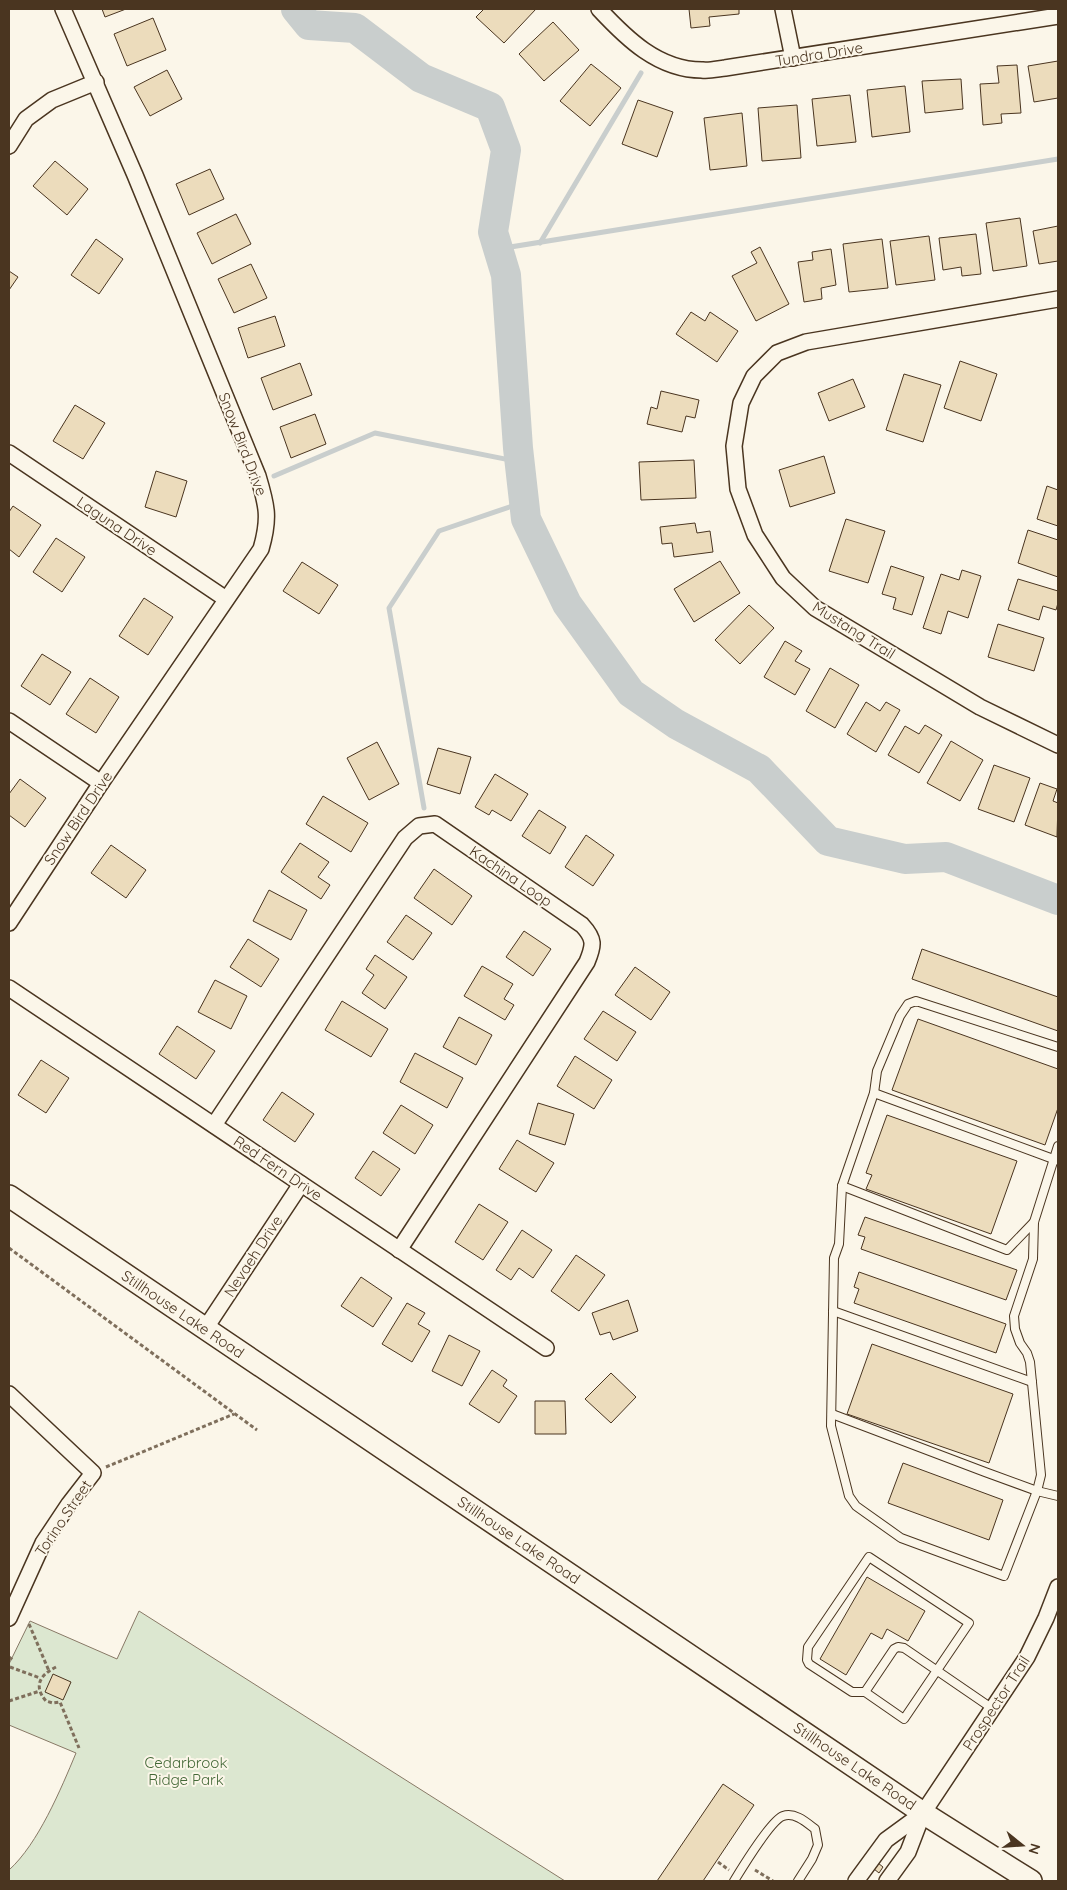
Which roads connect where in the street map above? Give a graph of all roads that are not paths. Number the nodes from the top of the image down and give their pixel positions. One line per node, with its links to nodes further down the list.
1 (63, 9): 6 (street, Snow Bird Drive)
2 (599, 9): 5 (street, Tundra Drive)
3 (783, 9): 5 (street)
4 (1048, 14): 5 (street, Tundra Drive)
5 (793, 58)
6 (96, 82): 7 (street); 10 (street, Snow Bird Drive)
7 (9, 146)
8 (1058, 300): 12 (street, Mustang Trail)
9 (9, 453): 10 (street, Laguna Drive)
10 (226, 599): 13 (street, Snow Bird Drive)
11 (9, 721): 13 (street)
12 (1057, 740)
13 (101, 783): 14 (street, Snow Bird Drive)
14 (9, 923)
15 (9, 988): 18 (street, Red Fern Drive)
16 (1058, 1047): 17 (lane)
17 (874, 1093): 20 (lane); 22 (lane)
18 (214, 1125): 21 (street, Red Fern Drive); 25 (street, Kachina Loop)
19 (1058, 1146): 20 (lane)
20 (1056, 1160): 24 (lane)
21 (301, 1184): 25 (street, Red Fern Drive); 27 (street, Nevaeh Drive)
22 (842, 1186): 24 (lane); 26 (lane)
23 (9, 1196): 27 (main road, Stillhouse Lake Road)
24 (1034, 1222): 29 (lane)
25 (399, 1250): 28 (street, Red Fern Drive)
26 (833, 1311): 29 (lane); 31 (lane)
27 (205, 1329): 39 (main road, Stillhouse Lake Road)
28 (546, 1348)
29 (1032, 1382): 32 (lane)
30 (9, 1394): 35 (street, Torino Street)
31 (832, 1414): 32 (lane); 32 (lane)
32 (1038, 1491): 33 (lane)
33 (1058, 1496)
34 (1058, 1587): 38 (street, Prospector Trail)
35 (9, 1618)
36 (937, 1671): 37 (lane); 37 (lane); 37 (lane); 38 (lane)
37 (865, 1692)
38 (993, 1709): 39 (street, Prospector Trail)
39 (923, 1812): 42 (street, Prospector Trail); 43 (street, Prospector Trail); 44 (main road, Stillhouse Lake Road)
40 (734, 1881): 41 (lane)
41 (798, 1881)
42 (856, 1881)
43 (887, 1881)
44 (1031, 1881)

